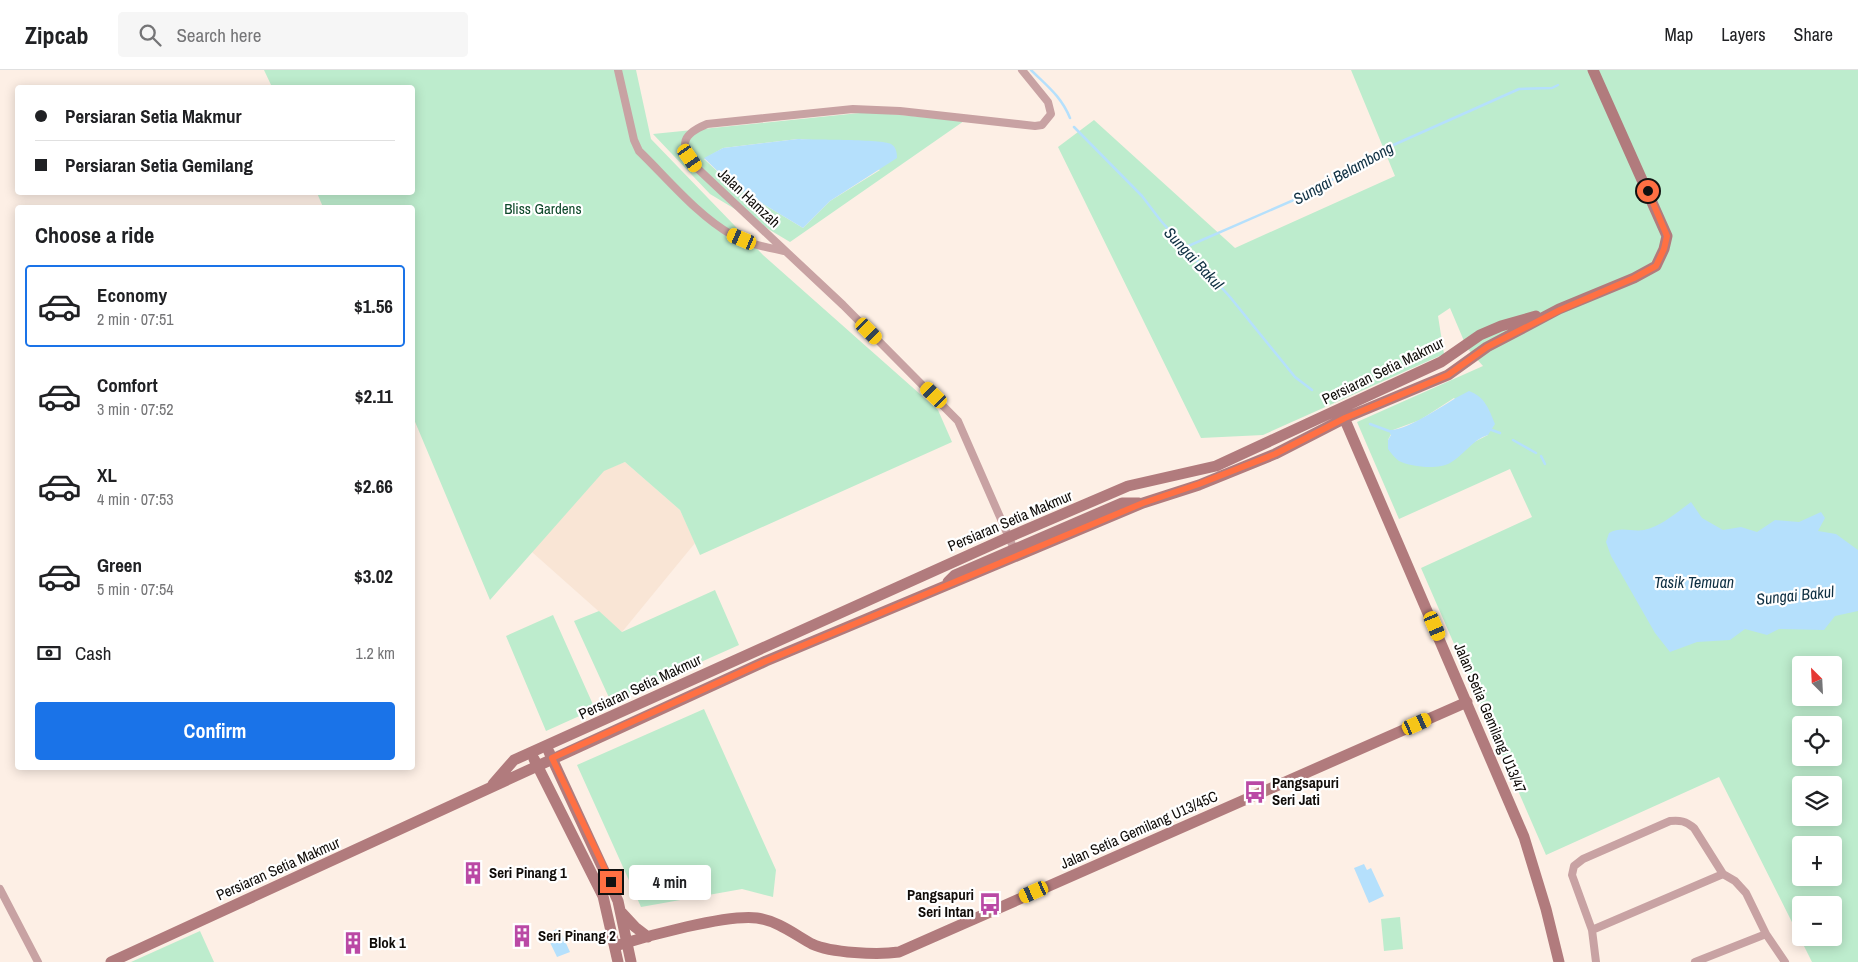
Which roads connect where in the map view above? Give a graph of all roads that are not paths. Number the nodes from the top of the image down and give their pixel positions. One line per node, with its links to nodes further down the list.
1 (618, 70): 4 (street)
2 (1022, 70): 4 (street, Jalan Hamzah)
3 (1593, 70): 5 (street, Persiaran Setia Makmur)
4 (786, 252): 7 (street, Jalan Hamzah)
5 (1343, 414): 6 (street, Persiaran Setia Makmur); 7 (street, Persiaran Setia Makmur); 10 (street, Jalan Setia Gemilang U13/47)
6 (1143, 503): 8 (street); 9 (street, Persiaran Setia Makmur)
7 (1009, 537): 8 (street, Jalan Hamzah); 11 (street, Persiaran Setia Makmur)
8 (1014, 549): 9 (street)
9 (942, 589): 13 (street, Persiaran Setia Makmur)
10 (1467, 702): 21 (street, Jalan Setia Gemilang U13/45C); 28 (street, Jalan Setia Gemilang U13/47)
11 (546, 746): 12 (street, Persiaran Setia Makmur); 13 (street)
12 (532, 753): 14 (street); 15 (street, Persiaran Setia Makmur)
13 (552, 758): 14 (street, Persiaran Setia Makmur); 18 (street)
14 (537, 765): 15 (street, Persiaran Setia Makmur); 23 (street)
15 (486, 791): 26 (street, Persiaran Setia Makmur)
16 (1723, 874): 19 (street); 19 (street); 20 (street)
17 (0, 889): 25 (street)
18 (621, 911): 21 (street); 22 (street)
19 (1592, 930): 29 (street)
20 (1766, 934): 30 (street); 31 (street)
21 (648, 938): 22 (street, Jalan Setia Gemilang U13/45C); 24 (street)
22 (628, 942): 23 (street, Jalan Setia Gemilang U13/45C); 24 (street)
23 (616, 946): 27 (street)
24 (631, 961)
25 (38, 962)
26 (111, 962)
27 (618, 962)
28 (1559, 962)
29 (1596, 962)
30 (1695, 962)
31 (1785, 962)

